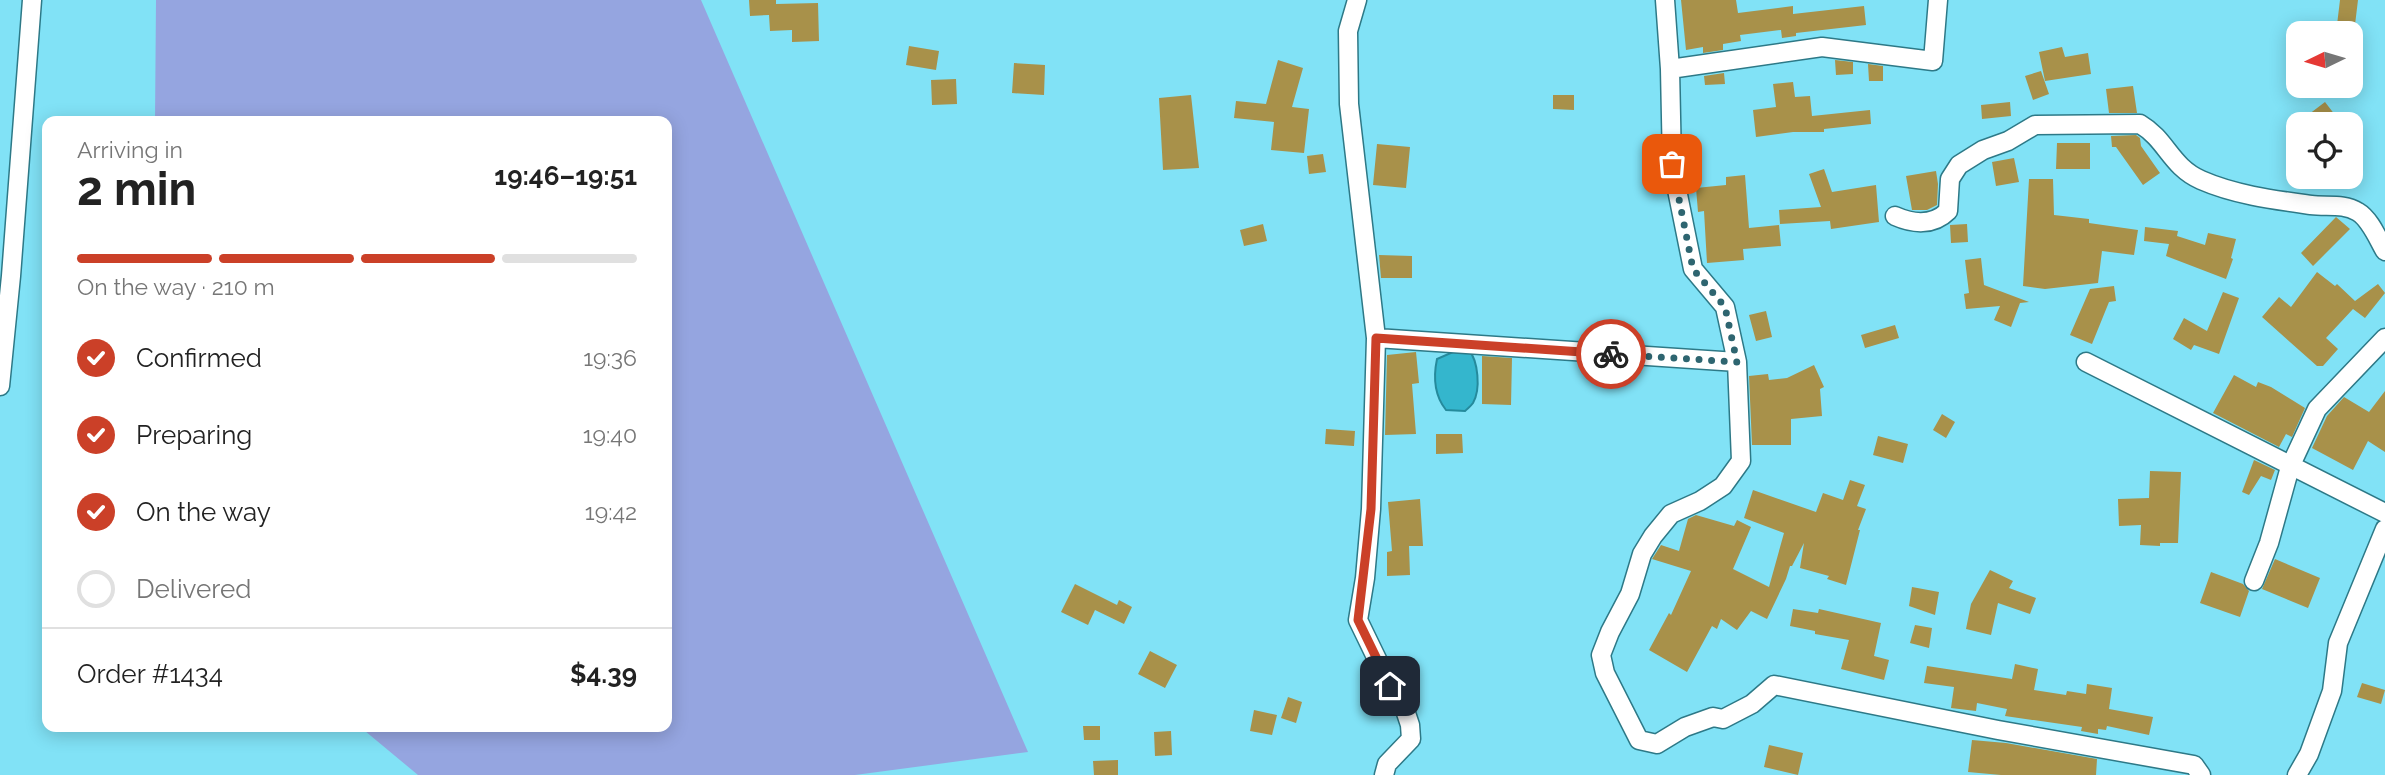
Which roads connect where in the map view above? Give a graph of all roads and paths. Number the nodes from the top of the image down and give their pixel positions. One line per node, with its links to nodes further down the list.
1 (32, 0): 12 (street)
2 (1357, 0): 8 (street)
3 (1665, 0): 5 (street)
4 (1938, 0): 5 (street)
5 (1670, 69): 10 (street)
6 (1895, 216): 7 (street)
7 (2385, 251)
8 (1376, 338): 10 (street); 17 (street)
9 (2385, 338): 13 (street)
10 (1737, 362): 18 (street)
11 (2086, 362): 13 (street)
12 (0, 386)
13 (2290, 467): 14 (street); 16 (street)
14 (2385, 513)
15 (2385, 529): 19 (street)
16 (2254, 581)
17 (1384, 775)
18 (2201, 775)
19 (2297, 775)

